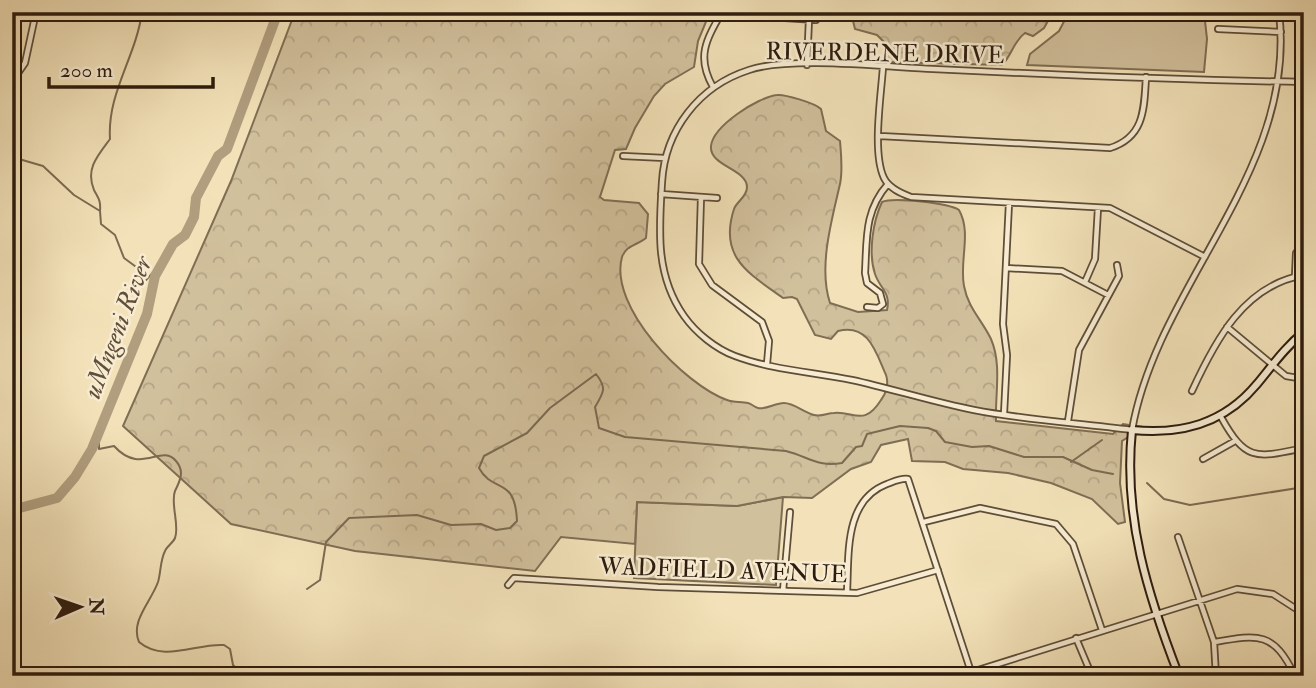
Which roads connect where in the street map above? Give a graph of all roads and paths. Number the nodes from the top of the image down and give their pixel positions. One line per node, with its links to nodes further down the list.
1 (36, 12): 12 (street)
2 (722, 12): 15 (street)
3 (1279, 12): 8 (street)
4 (769, 17): 5 (street)
5 (809, 19): 6 (street); 9 (street)
6 (816, 20)
7 (1218, 29): 8 (street)
8 (1281, 32): 13 (street)
9 (807, 65): 10 (street, RIVERDENE DRIVE); 15 (street, RIVERDENE DRIVE)
10 (883, 67): 11 (street, RIVERDENE DRIVE); 16 (street)
11 (1146, 77): 13 (street, RIVERDENE DRIVE); 16 (street)
12 (12, 82)
13 (1278, 82): 14 (street, RIVERDENE DRIVE); 26 (street)
14 (1304, 82)
15 (713, 87): 18 (street, RIVERDENE DRIVE)
16 (880, 136): 19 (street)
17 (623, 156): 18 (street)
18 (665, 158): 20 (street, RIVERDENE DRIVE)
19 (888, 184): 23 (street); 33 (street)
20 (661, 194): 21 (street); 36 (street, RIVERDENE DRIVE)
21 (701, 197): 22 (street); 36 (street)
22 (717, 198)
23 (1009, 203): 24 (street); 28 (street)
24 (1098, 208): 26 (street); 31 (street)
25 (1304, 242): 30 (street)
26 (1205, 257): 44 (street)
27 (1117, 265): 32 (street)
28 (1006, 268): 31 (street); 41 (street)
29 (1304, 275): 30 (street)
30 (1295, 277): 34 (street)
31 (1085, 282): 32 (street)
32 (1108, 295): 43 (street)
33 (867, 307)
34 (1227, 327): 37 (street); 39 (street)
35 (1304, 332): 37 (street)
36 (767, 364): 41 (street, RIVERDENE DRIVE)
37 (1272, 365): 38 (street); 42 (street)
38 (1302, 379): 40 (street)
39 (1192, 391)
40 (1304, 402)
41 (1004, 414): 43 (street, RIVERDENE DRIVE)
42 (1221, 416): 44 (street); 45 (street)
43 (1068, 422): 44 (street, RIVERDENE DRIVE)
44 (1132, 430): 56 (street)
45 (1235, 441): 46 (street); 47 (street)
46 (1304, 448)
47 (1203, 460)
48 (790, 512): 53 (street)
49 (924, 522): 51 (street); 54 (street); 58 (street)
50 (1178, 537): 55 (street)
51 (938, 570): 54 (street, WADFIELD AVENUE); 61 (street)
52 (508, 585): 53 (street, WADFIELD AVENUE)
53 (783, 591): 54 (street, WADFIELD AVENUE)
54 (847, 592)
55 (1198, 598): 56 (street); 57 (street); 60 (street)
56 (1155, 614): 58 (street); 64 (street)
57 (1304, 614)
58 (1102, 629): 59 (street)
59 (1076, 638): 61 (street); 63 (street)
60 (1214, 642): 65 (street); 66 (street)
61 (971, 672): 62 (street)
62 (959, 676)
63 (1092, 676)
64 (1179, 676)
65 (1216, 676)
66 (1296, 676)

